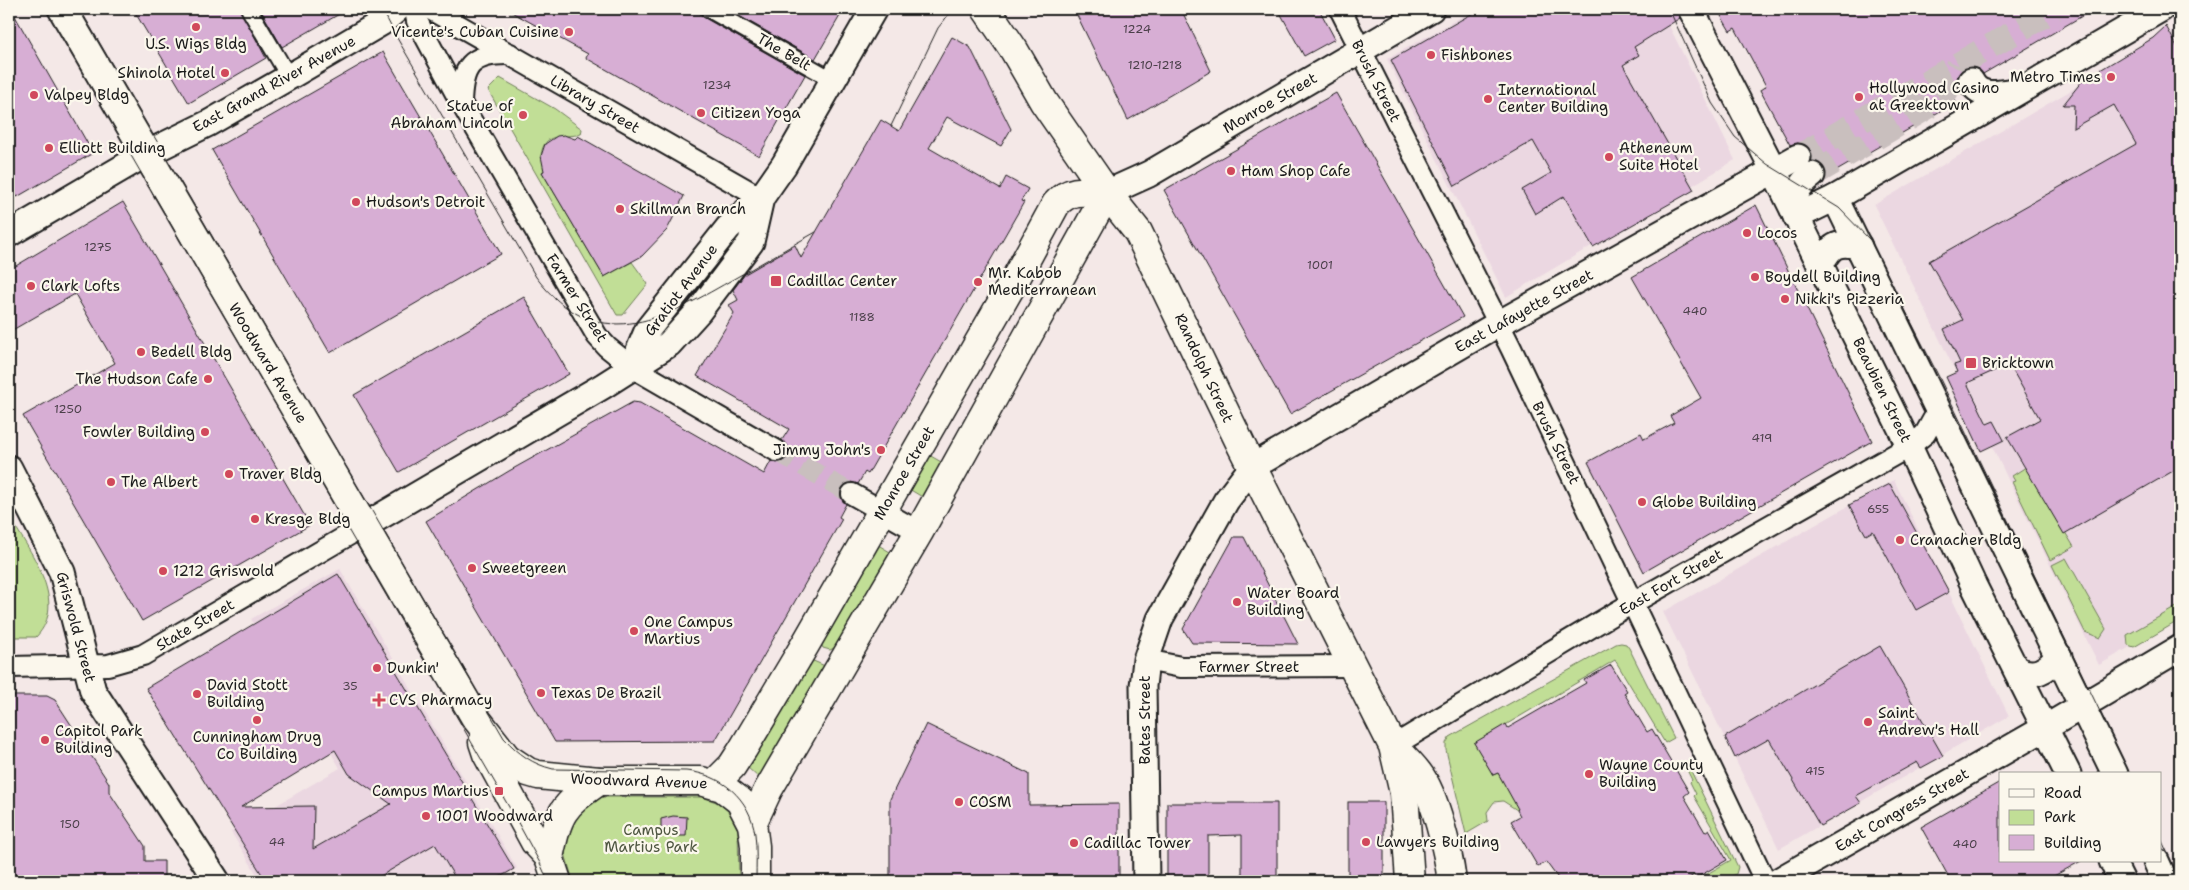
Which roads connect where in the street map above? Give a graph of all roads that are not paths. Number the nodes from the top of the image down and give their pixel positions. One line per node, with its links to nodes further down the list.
1 (62, 9): 20 (main road, Woodward Avenue)
2 (249, 9): 15 (street)
3 (397, 9): 15 (street, East Grand River Avenue)
4 (415, 9): 19 (street, Farmer Street)
5 (430, 9): 14 (street, Library Street)
6 (708, 9): 17 (street, The Belt)
7 (874, 9): 17 (street, Gratiot Avenue)
8 (986, 9): 22 (main road, Randolph Street)
9 (1340, 9): 13 (street, Brush Street)
10 (1431, 9): 13 (street, Monroe Street)
11 (1691, 9): 21 (street, Beaubien Street)
12 (2161, 9): 18 (street)
13 (1361, 52): 22 (street, Monroe Street); 29 (street, Brush Street)
14 (510, 54): 19 (street); 23 (street, Library Street)
15 (289, 77): 20 (street, East Grand River Avenue)
16 (1971, 81): 18 (street)
17 (831, 84): 23 (street, Gratiot Avenue)
18 (2018, 90): 24 (street)
19 (461, 104): 30 (street, Farmer Street)
20 (146, 154): 26 (street, East Grand River Avenue); 38 (main road, Woodward Avenue)
21 (1774, 171): 25 (street, Beaubien Street); 25 (street, East Lafayette Street); 29 (street, East Lafayette Street)
22 (1107, 193): 34 (main road, Randolph Street); 37 (main road, Monroe Street); 39 (main road)
23 (761, 198): 30 (street, Gratiot Avenue)
24 (1835, 198): 25 (street); 27 (street)
25 (1795, 215): 28 (street, Beaubien Street)
26 (9, 234)
27 (1859, 246): 28 (street); 31 (street)
28 (1820, 266): 32 (street, Beaubien Street)
29 (1498, 324): 34 (street, East Lafayette Street); 40 (street, Brush Street)
30 (632, 367): 33 (street, Farmer Street); 38 (street)
31 (1939, 409): 32 (street, East Fort Street); 43 (street)
32 (1910, 446): 40 (street, East Fort Street); 49 (street, Beaubien Street)
33 (777, 451)
34 (1252, 467): 44 (street, Bates Street); 47 (main road, Randolph Street)
35 (9, 468): 45 (street, Griswold Street)
36 (852, 494): 37 (street)
37 (882, 511): 39 (street); 41 (main road, Monroe Street)
38 (364, 526): 45 (street, State Street); 51 (main road, Woodward Avenue)
39 (919, 532): 46 (main road)
40 (1632, 604): 53 (street, East Fort Street); 67 (street, Brush Street)
41 (805, 645): 46 (main road); 57 (main road, Monroe Street)
42 (2180, 648): 50 (street, East Congress Street)
43 (2059, 656): 49 (street); 50 (street)
44 (1146, 660): 47 (street, Farmer Street); 64 (street, Bates Street)
45 (86, 666): 48 (street, State Street); 62 (street, Griswold Street)
46 (841, 666): 58 (main road)
47 (1353, 666): 53 (main road, Randolph Street)
48 (9, 667)
49 (2016, 669): 52 (street, Beaubien Street)
50 (2083, 705): 52 (street, East Congress Street); 55 (street)
51 (475, 717): 56 (main road, Woodward Avenue); 61 (main road, Woodward Avenue)
52 (2045, 728): 54 (street, Beaubien Street); 68 (street, East Congress Street)
53 (1393, 746): 65 (main road, Randolph Street); 66 (main road, Randolph Street)
54 (2067, 772)
55 (2114, 772)
56 (599, 781): 57 (main road, Woodward Avenue); 61 (main road)
57 (714, 784): 58 (main road, Woodward Avenue)
58 (752, 824): 63 (main road, Woodward Avenue)
59 (2112, 862): 69 (street)
60 (2156, 862): 70 (street)
61 (553, 869)
62 (217, 881)
63 (755, 881)
64 (1146, 881)
65 (1410, 881)
66 (1452, 881)
67 (1766, 881)
68 (1778, 881)
69 (2122, 881)
70 (2165, 881)

